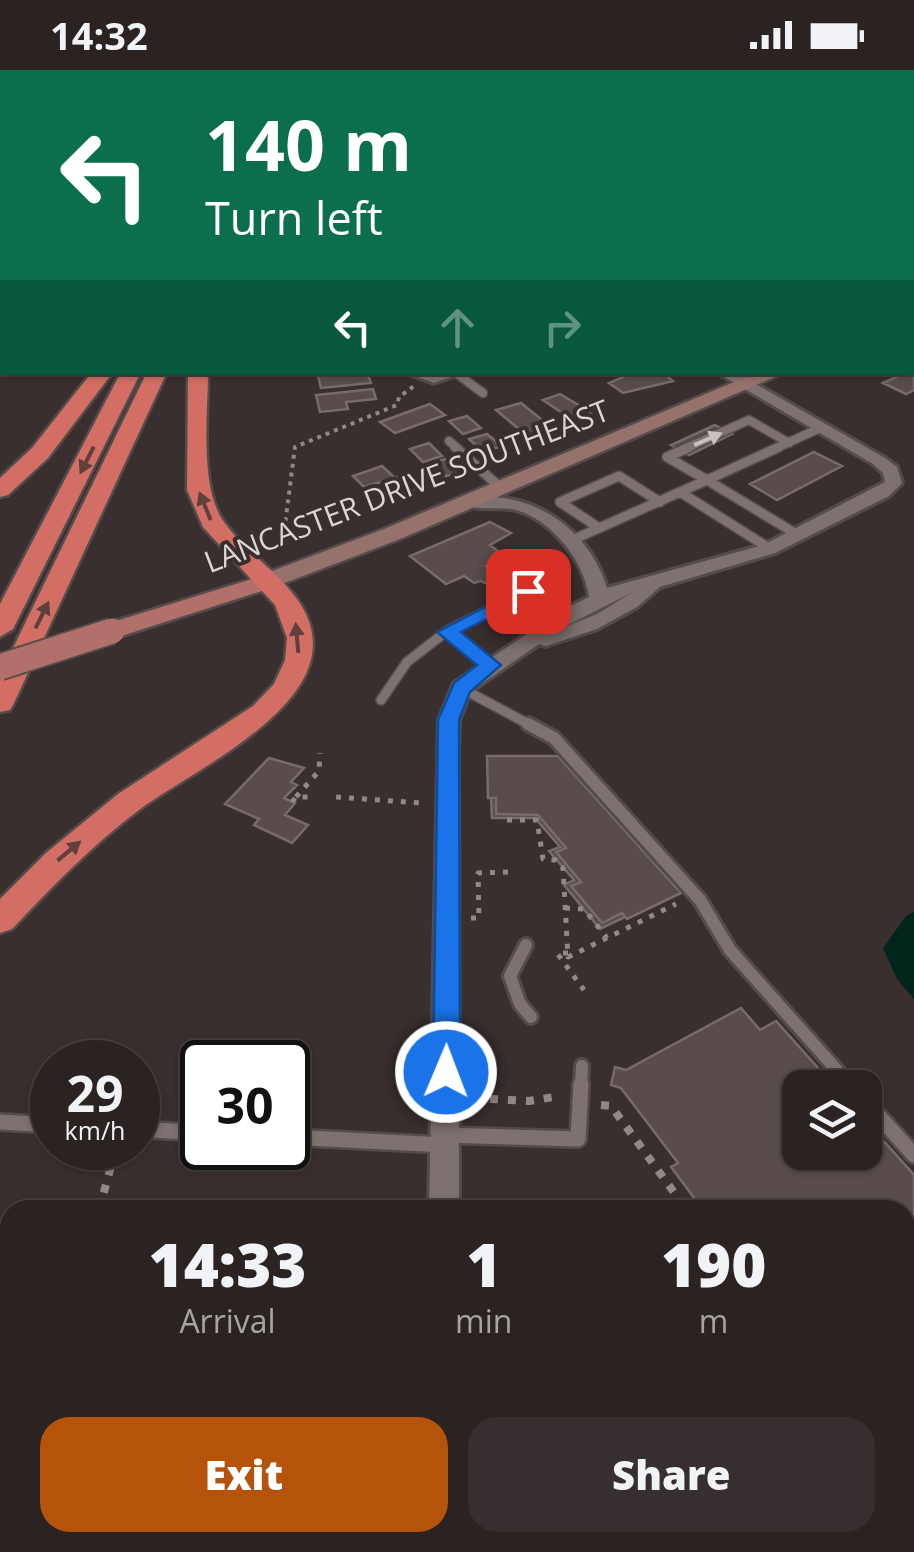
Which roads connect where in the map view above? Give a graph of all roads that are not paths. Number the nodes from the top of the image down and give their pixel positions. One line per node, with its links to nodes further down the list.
1 (101, 375): 15 (highway)
2 (129, 375): 27 (highway, one-way to 27)
3 (156, 375): 34 (highway, one-way to 3)
4 (198, 375): 24 (highway, one-way to 4)
5 (460, 375): 9 (lane)
6 (728, 375): 8 (street)
7 (769, 375): 8 (main road, LANCASTER DRIVE SOUTHEAST)
8 (744, 386): 10 (street); 14 (main road, LANCASTER DRIVE SOUTHEAST)
9 (483, 392)
10 (820, 428): 12 (lane); 20 (street)
11 (449, 441): 14 (lane)
12 (788, 443): 13 (lane); 13 (lane, one-way to 12)
13 (706, 480): 16 (lane); 20 (lane)
14 (502, 489): 17 (main road, LANCASTER DRIVE SOUTHEAST)
15 (0, 490)
16 (680, 492): 18 (lane); 22 (lane)
17 (471, 502): 21 (street); 24 (main road, LANCASTER DRIVE SOUTHEAST)
18 (660, 502): 19 (lane); 19 (lane)
19 (600, 528): 21 (lane)
20 (798, 534): 22 (street)
21 (570, 541): 26 (street)
22 (769, 548): 25 (street)
23 (516, 568): 28 (lane)
24 (264, 582): 31 (main road, LANCASTER DRIVE SOUTHEAST, bridge); 35 (highway, one-way to 24)
25 (653, 584): 26 (street); 29 (street)
26 (599, 598): 29 (street)
27 (0, 630)
28 (447, 632): 30 (lane); 33 (lane)
29 (519, 649): 30 (street)
30 (490, 665): 32 (street)
31 (0, 667)
32 (461, 688): 39 (lane); 44 (street)
33 (381, 700)
34 (0, 702)
35 (0, 920)
36 (526, 945): 37 (lane)
37 (531, 1017)
38 (582, 1066): 44 (lane)
39 (837, 1070)
40 (882, 1119): 45 (lane)
41 (0, 1122): 42 (lane)
42 (30, 1124)
43 (310, 1137): 44 (lane)
44 (445, 1140): 46 (street)
45 (914, 1155)
46 (444, 1200)

